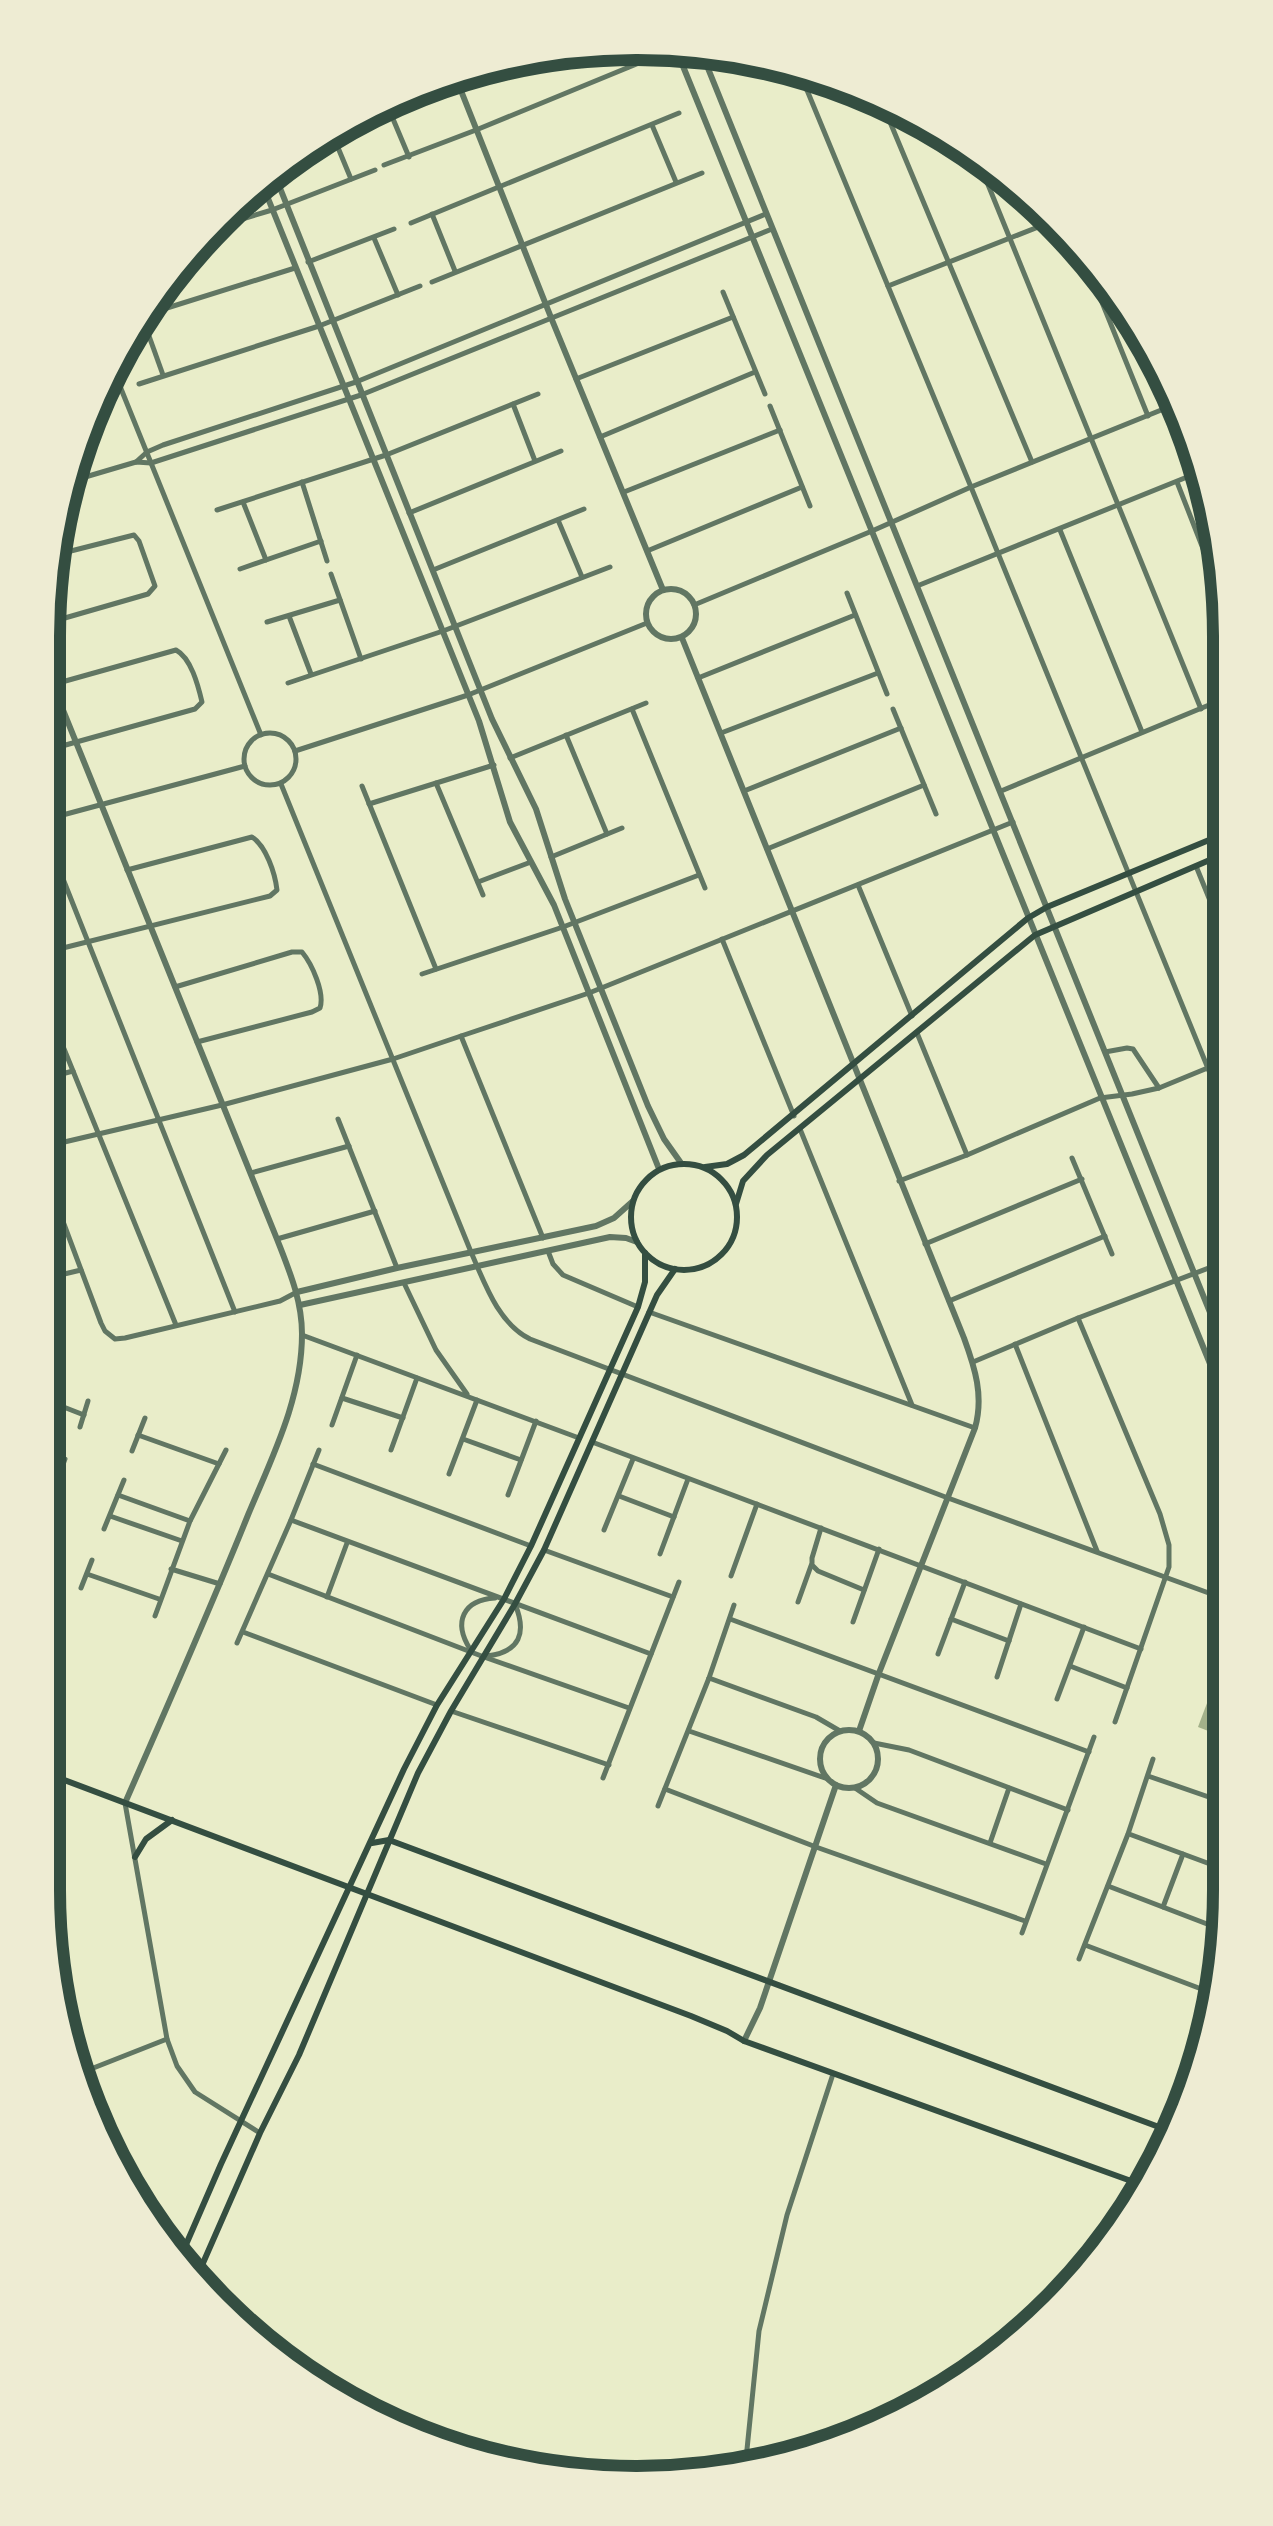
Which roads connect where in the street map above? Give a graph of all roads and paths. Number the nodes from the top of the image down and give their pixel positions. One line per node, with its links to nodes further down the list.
1 (625, 60): 5 (street)
2 (645, 60): 5 (street)
3 (681, 62): 32 (street)
4 (706, 64): 29 (street)
5 (628, 67): 14 (street)
6 (805, 86): 9 (street)
7 (810, 87): 9 (street)
8 (460, 88): 14 (street)
9 (806, 89): 46 (street)
10 (679, 114): 13 (street)
11 (391, 115): 16 (street)
12 (888, 118): 41 (street)
13 (652, 125): 22 (street); 24 (street)
14 (476, 130): 16 (street); 24 (street)
15 (336, 144): 21 (street)
16 (408, 157): 17 (street)
17 (384, 165)
18 (375, 170): 21 (street)
19 (702, 172): 22 (street)
20 (985, 177): 38 (street)
21 (350, 179): 26 (street)
22 (676, 182): 39 (street)
23 (279, 185): 26 (street)
24 (499, 188): 28 (street); 39 (street)
25 (266, 195): 27 (street)
26 (286, 204): 27 (street); 40 (street)
27 (272, 210): 30 (street); 42 (street)
28 (432, 214): 31 (street); 43 (street)
29 (766, 214): 32 (street); 35 (street)
30 (238, 220)
31 (411, 222)
32 (746, 223): 37 (street); 50 (street)
33 (1041, 226): 38 (street)
34 (394, 229): 36 (street)
35 (772, 229): 37 (street); 97 (street)
36 (374, 238): 40 (street); 49 (street)
37 (753, 238): 53 (street); 99 (street)
38 (1009, 238): 41 (street); 74 (street)
39 (522, 245): 43 (street); 50 (street)
40 (308, 262): 54 (street)
41 (950, 262): 46 (street); 81 (street)
42 (295, 268): 51 (street); 55 (street)
43 (455, 272): 44 (street)
44 (432, 282)
45 (420, 286): 49 (street)
46 (888, 286): 87 (street)
47 (1096, 289): 71 (street)
48 (723, 292): 52 (street)
49 (398, 295): 54 (street)
50 (546, 305): 53 (street); 60 (street)
51 (163, 308)
52 (732, 316): 57 (street); 59 (street)
53 (552, 320): 59 (street); 66 (street)
54 (332, 321): 55 (street); 60 (street)
55 (318, 326): 58 (street); 63 (street)
56 (147, 331): 58 (street)
57 (755, 372): 65 (street); 73 (street)
58 (163, 376): 62 (street)
59 (576, 379): 73 (street)
60 (356, 382): 63 (street); 66 (street)
61 (119, 383): 76 (street)
62 (139, 384)
63 (343, 386): 67 (street); 76 (street)
64 (538, 394): 68 (street)
65 (765, 394)
66 (361, 395): 67 (street); 77 (street)
67 (348, 399): 78 (street); 82 (street)
68 (513, 404): 77 (street); 80 (street)
69 (770, 406): 72 (street)
70 (1166, 409): 71 (street)
71 (1148, 416): 74 (street)
72 (780, 430): 88 (street); 89 (street)
73 (600, 437): 89 (street)
74 (1090, 439): 81 (street); 92 (street)
75 (561, 451): 80 (street)
76 (147, 452): 79 (street); 82 (street)
77 (386, 454): 78 (street); 95 (street)
78 (374, 459): 85 (street); 123 (street)
79 (136, 462): 82 (street); 83 (street)
80 (535, 462): 95 (street)
81 (1032, 462): 87 (street)
82 (152, 464): 143 (street)
83 (83, 476)
84 (1190, 477): 86 (street)
85 (302, 482): 90 (street); 100 (street)
86 (1176, 482): 92 (street); 106 (street)
87 (971, 487): 97 (street); 103 (street)
88 (802, 488): 91 (street); 102 (street)
89 (624, 492): 102 (street)
90 (243, 502): 94 (street); 104 (street)
91 (810, 506)
92 (1118, 506): 98 (street); 136 (street)
93 (584, 509): 96 (street)
94 (217, 510)
95 (409, 513): 109 (street)
96 (558, 520): 109 (street); 111 (street)
97 (891, 522): 99 (street); 112 (street)
98 (1060, 530): 103 (street); 141 (street)
99 (872, 531): 116 (street); 164 (street)
100 (321, 542): 104 (street); 105 (street)
101 (67, 551): 119 (street)
102 (647, 551): 113 (street)
103 (998, 554): 112 (street); 148 (street)
104 (266, 560): 108 (street)
105 (327, 560)
106 (1208, 561)
107 (610, 567): 111 (street)
108 (240, 569)
109 (433, 570): 122 (street)
110 (331, 574): 115 (street)
111 (582, 578): 122 (street)
112 (917, 586): 157 (street)
113 (663, 590): 116 (street); 121 (street)
114 (847, 593): 118 (street)
115 (340, 600): 117 (street); 125 (street)
116 (694, 605): 124 (street)
117 (290, 616): 120 (street); 127 (street)
118 (855, 616): 126 (street); 128 (street)
119 (60, 619)
120 (267, 622)
121 (647, 624): 124 (street); 131 (street)
122 (455, 627): 123 (street); 131 (street)
123 (443, 631): 125 (street); 133 (street)
124 (682, 638): 128 (street)
125 (361, 659): 127 (street)
126 (878, 673): 132 (street); 142 (street)
127 (312, 675): 130 (street)
128 (698, 678): 142 (street)
129 (60, 683): 145 (street)
130 (288, 683)
131 (480, 690): 133 (street); 149 (street)
132 (887, 694)
133 (468, 695): 147 (street); 150 (street)
134 (646, 703): 137 (street)
135 (1213, 703): 136 (street)
136 (1201, 708): 141 (street)
137 (632, 709): 144 (street); 175 (street)
138 (893, 709): 140 (street)
139 (60, 710): 145 (street)
140 (900, 728): 154 (street); 156 (street)
141 (1142, 732): 148 (street)
142 (722, 734): 156 (street)
143 (261, 735): 147 (street); 151 (street)
144 (566, 735): 149 (street); 165 (street)
145 (76, 742): 146 (street); 159 (street)
146 (60, 746)
147 (295, 752): 153 (street)
148 (1081, 757): 157 (street); 174 (street)
149 (510, 758): 168 (street)
150 (494, 765): 152 (street); 170 (street)
151 (245, 766): 153 (street); 159 (street)
152 (436, 783): 158 (street); 176 (street)
153 (281, 784): 204 (street)
154 (924, 785): 160 (street); 167 (street)
155 (362, 786): 158 (street)
156 (744, 791): 167 (street)
157 (1001, 791): 162 (street)
158 (370, 804): 193 (street)
159 (102, 806): 161 (street); 173 (street)
160 (936, 814)
161 (60, 816)
162 (1013, 822): 164 (street); 181 (street)
163 (622, 828): 165 (street)
164 (993, 831): 177 (street); 184 (street)
165 (607, 834): 168 (street)
166 (1213, 838): 174 (main road)
167 (767, 850): 183 (street)
168 (551, 857): 185 (street)
169 (1213, 859): 171 (main road)
170 (532, 862): 176 (street); 188 (street)
171 (1196, 866): 179 (main road); 182 (street)
172 (60, 870): 191 (street)
173 (128, 870): 187 (street); 187 (street)
174 (1129, 872): 179 (street); 181 (main road)
175 (699, 875): 178 (street); 185 (street)
176 (478, 882): 180 (street)
177 (858, 884): 183 (street); 198 (street)
178 (705, 888)
179 (1136, 891): 186 (main road); 207 (street)
180 (483, 895)
181 (1047, 906): 184 (main road); 186 (street)
182 (1213, 908)
183 (791, 911): 190 (street); 205 (street)
184 (1028, 918): 189 (street); 198 (main road)
185 (575, 922): 188 (street); 196 (street)
186 (1055, 924): 189 (main road); 203 (street)
187 (150, 926): 191 (street); 195 (street)
188 (563, 927): 193 (street); 197 (street)
189 (1034, 935): 199 (main road); 214 (street)
190 (722, 939): 196 (street); 216 (street)
191 (89, 941): 192 (street); 218 (street)
192 (60, 949)
193 (436, 970): 194 (street)
194 (422, 974)
195 (175, 986): 201 (street); 201 (street)
196 (602, 988): 197 (street); 225 (street)
197 (589, 993): 200 (street); 227 (street)
198 (912, 1016): 205 (main road)
199 (917, 1033): 210 (main road); 223 (street)
200 (462, 1036): 204 (street); 236 (street)
201 (197, 1042): 215 (street)
202 (60, 1044): 208 (street)
203 (1105, 1052): 212 (street); 213 (street)
204 (393, 1059): 215 (street); 241 (street)
205 (853, 1066): 210 (street); 216 (main road)
206 (1213, 1066): 207 (street)
207 (1207, 1068): 211 (street); 212 (street)
208 (73, 1071): 209 (street); 220 (street)
209 (60, 1074)
210 (859, 1081): 219 (main road); 230 (street)
211 (1213, 1082)
212 (1159, 1088): 213 (street)
213 (1122, 1095): 214 (street); 249 (street)
214 (1100, 1098): 223 (street); 251 (street)
215 (222, 1105): 218 (street); 228 (street)
216 (794, 1116): 226 (main road)
217 (338, 1118): 222 (street)
218 (159, 1119): 220 (street); 258 (street)
219 (800, 1129): 232 (main road); 275 (street)
220 (98, 1132): 221 (street); 262 (street)
221 (60, 1142)
222 (349, 1146): 228 (street); 234 (street)
223 (967, 1155): 230 (street)
224 (1072, 1158): 229 (street)
225 (681, 1163): 226 (main road); 227 (main road)
226 (705, 1168): 232 (main road)
227 (658, 1170): 231 (main road)
228 (251, 1173): 237 (street)
229 (1082, 1179): 235 (street); 239 (street)
230 (899, 1181): 239 (street)
231 (633, 1201): 236 (street); 238 (main road)
232 (736, 1204): 248 (main road)
233 (60, 1211): 247 (street)
234 (374, 1211): 237 (street); 246 (street)
235 (1105, 1236): 243 (street); 255 (street)
236 (542, 1238): 241 (street)
237 (278, 1239): 253 (street)
238 (637, 1242): 240 (street); 242 (main road)
239 (925, 1244): 255 (street)
240 (548, 1251): 244 (street); 257 (street)
241 (471, 1252): 244 (street); 246 (street)
242 (645, 1253): 248 (main road); 257 (main road)
243 (1112, 1254)
244 (478, 1267): 252 (street); 267 (street)
245 (1213, 1267): 249 (street)
246 (397, 1268): 253 (street)
247 (81, 1270): 250 (street); 262 (street)
248 (675, 1270): 259 (main road)
249 (1196, 1274): 251 (street); 260 (street)
250 (60, 1276)
251 (1177, 1281): 261 (street); 268 (street)
252 (404, 1283): 256 (street); 271 (street)
253 (297, 1292): 254 (street); 256 (street)
254 (280, 1302): 256 (street); 258 (street)
255 (948, 1302): 266 (street)
256 (300, 1304): 263 (street)
257 (638, 1307): 267 (main road)
258 (235, 1312): 262 (street)
259 (649, 1312): 269 (main road); 275 (street)
260 (1213, 1313)
261 (1078, 1318): 264 (street); 327 (street)
262 (176, 1325)
263 (302, 1335): 265 (street); 330 (street)
264 (1015, 1344): 266 (street); 318 (street)
265 (357, 1356): 270 (street); 272 (street)
266 (973, 1362): 283 (street)
267 (610, 1369): 269 (street); 285 (main road)
268 (1213, 1371)
269 (621, 1373): 287 (main road); 304 (street)
270 (417, 1378): 271 (street); 279 (street)
271 (469, 1396): 274 (street)
272 (342, 1398): 279 (street); 281 (street)
273 (88, 1400): 277 (street)
274 (477, 1400): 280 (street); 286 (street)
275 (912, 1405): 283 (street)
276 (60, 1406): 277 (street)
277 (84, 1415): 282 (street)
278 (145, 1418): 284 (street)
279 (402, 1418): 290 (street)
280 (536, 1422): 285 (street); 294 (street)
281 (332, 1424)
282 (80, 1427)
283 (975, 1428): 304 (street)
284 (138, 1435): 291 (street); 295 (street)
285 (579, 1438): 315 (main road)
286 (463, 1439): 294 (street); 298 (street)
287 (592, 1442): 292 (street); 317 (main road)
288 (226, 1450): 295 (street)
289 (319, 1450): 296 (street)
290 (391, 1450)
291 (132, 1451)
292 (633, 1458): 299 (street); 303 (street)
293 (66, 1459): 297 (street)
294 (521, 1460): 302 (street)
295 (219, 1464): 309 (street)
296 (313, 1464): 308 (street); 315 (street)
297 (61, 1470)
298 (450, 1474)
299 (688, 1479): 305 (street); 307 (street)
300 (124, 1480): 301 (street)
301 (118, 1495): 306 (street); 309 (street)
302 (508, 1495)
303 (619, 1496): 307 (street); 312 (street)
304 (948, 1498): 318 (street); 322 (street)
305 (757, 1504): 310 (street); 326 (street)
306 (110, 1516): 311 (street); 313 (street)
307 (674, 1517): 319 (street)
308 (291, 1520): 314 (street); 325 (street)
309 (190, 1521): 313 (street)
310 (821, 1528): 316 (street); 321 (street)
311 (104, 1529)
312 (604, 1530)
313 (182, 1541): 323 (street)
314 (348, 1542): 334 (street); 336 (street)
315 (530, 1546): 336 (main road)
316 (879, 1548): 322 (street); 332 (street)
317 (544, 1550): 335 (street); 340 (main road)
318 (1097, 1551): 327 (street)
319 (660, 1554)
320 (92, 1560): 324 (street)
321 (812, 1564): 332 (street); 338 (street)
322 (921, 1564): 328 (street); 356 (street)
323 (172, 1568): 330 (street); 337 (street)
324 (87, 1574): 331 (street); 337 (street)
325 (268, 1574): 334 (street); 347 (street)
326 (732, 1576)
327 (1165, 1578): 333 (street); 350 (street)
328 (966, 1581): 339 (street); 344 (street)
329 (679, 1582): 335 (street)
330 (220, 1584): 382 (street)
331 (82, 1588)
332 (864, 1590): 345 (street)
333 (1213, 1595)
334 (327, 1596): 351 (street)
335 (673, 1596): 352 (street)
336 (504, 1599): 340 (street); 351 (main road); 351 (street)
337 (160, 1600): 342 (street)
338 (798, 1602)
339 (1022, 1602): 346 (street); 348 (street)
340 (515, 1604): 352 (street); 354 (main road); 354 (street)
341 (734, 1605): 343 (street)
342 (155, 1616)
343 (730, 1619): 356 (street); 358 (street)
344 (951, 1620): 348 (street); 353 (street)
345 (854, 1622)
346 (1084, 1626): 350 (street); 355 (street)
347 (242, 1632): 349 (street); 361 (street)
348 (1009, 1641): 357 (street)
349 (237, 1644)
350 (1141, 1648): 359 (street)
351 (471, 1651): 354 (street); 361 (main road)
352 (651, 1654): 362 (street)
353 (938, 1654)
354 (484, 1657): 362 (street); 363 (main road)
355 (1070, 1666): 359 (street); 360 (street)
356 (879, 1673): 367 (street); 370 (street)
357 (997, 1677)
358 (709, 1678): 365 (street); 366 (street)
359 (1127, 1688): 364 (street)
360 (1057, 1699)
361 (437, 1705): 388 (main road)
362 (629, 1708): 372 (street)
363 (451, 1711): 372 (street); 387 (main road)
364 (1115, 1722)
365 (688, 1731): 376 (street); 380 (street)
366 (840, 1731): 367 (street); 376 (street)
367 (859, 1731): 369 (street)
368 (1094, 1737): 370 (street)
369 (874, 1742): 378 (street); 379 (street)
370 (1088, 1752): 384 (street)
371 (1154, 1759): 373 (street)
372 (608, 1765): 374 (street)
373 (1148, 1776): 381 (street); 386 (street)
374 (603, 1778)
375 (60, 1779): 382 (main road)
376 (828, 1779): 377 (street)
377 (836, 1785): 378 (street); 390 (street)
378 (855, 1788): 389 (street)
379 (1009, 1788): 384 (street); 389 (street)
380 (665, 1789): 383 (street); 390 (street)
381 (1213, 1798)
382 (125, 1803): 385 (main road); 392 (street)
383 (658, 1806)
384 (1068, 1810): 393 (street)
385 (172, 1820): 392 (main road); 396 (main road)
386 (1128, 1834): 391 (street); 395 (street)
387 (389, 1840): 388 (main road); 397 (main road); 404 (main road)
388 (371, 1844): 396 (main road)
389 (990, 1844): 393 (street)
390 (816, 1847): 399 (street); 404 (street)
391 (1184, 1854): 394 (street); 398 (street)
392 (135, 1857): 406 (street)
393 (1046, 1864): 399 (street)
394 (1213, 1865)
395 (1108, 1886): 398 (street); 402 (street)
396 (350, 1887): 397 (main road); 410 (main road)
397 (368, 1894): 407 (main road); 412 (main road)
398 (1162, 1907): 400 (street)
399 (1026, 1921): 401 (street)
400 (1212, 1926)
401 (1022, 1933)
402 (1085, 1945): 403 (street); 405 (street)
403 (1079, 1960)
404 (768, 1982): 407 (street); 411 (main road)
405 (1204, 1990)
406 (167, 2039): 408 (street); 410 (street)
407 (744, 2040): 409 (main road)
408 (89, 2070)
409 (833, 2074): 413 (main road); 416 (street)
410 (241, 2121): 412 (street); 414 (main road)
411 (1161, 2127)
412 (260, 2133): 415 (main road)
413 (1134, 2182)
414 (185, 2247)
415 (201, 2267)
416 (745, 2456)

